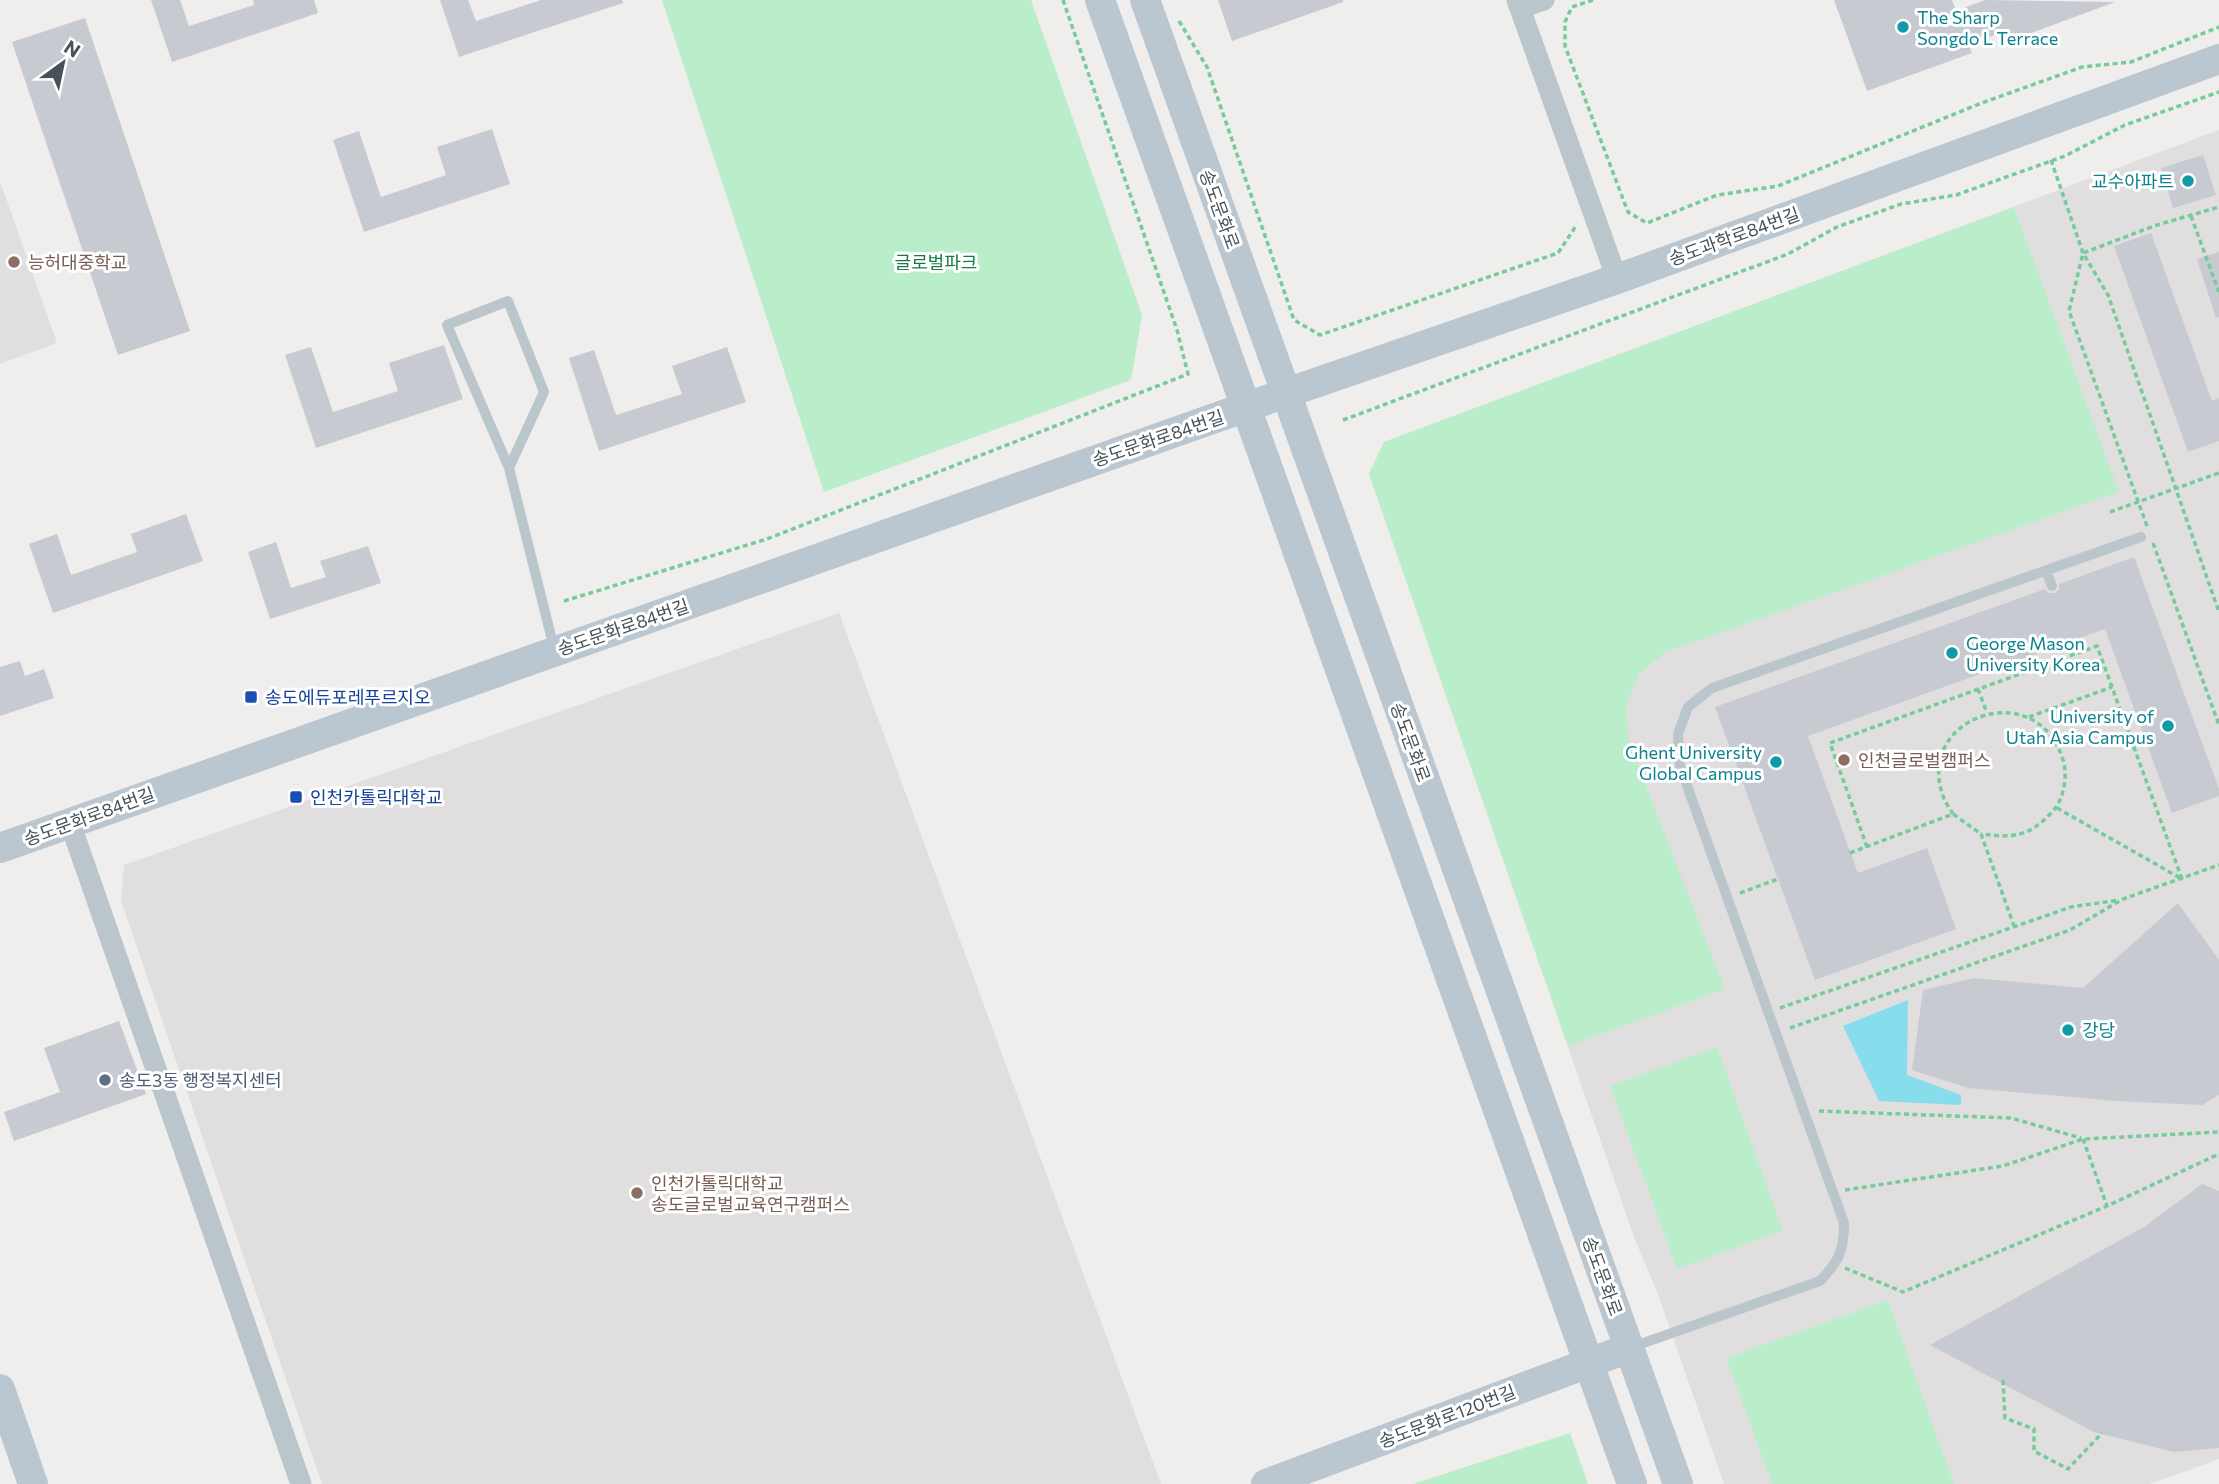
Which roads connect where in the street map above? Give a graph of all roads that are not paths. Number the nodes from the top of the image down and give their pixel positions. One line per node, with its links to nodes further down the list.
1 (1100, 0): 8 (street)
2 (1145, 0): 7 (street, 송도문화로)
3 (1544, 0): 4 (street)
4 (1519, 4): 6 (street)
5 (2219, 59): 6 (street, 송도과학로84번길)
6 (1617, 279): 7 (street, 송도과학로84번길)
7 (1286, 394): 8 (street, 송도과학로84번길); 16 (street, 송도문화로)
8 (1247, 407): 13 (street, 송도문화로84번길); 17 (street)
9 (509, 468): 9 (lane); 13 (lane)
10 (2147, 538): 11 (lane)
11 (2046, 571): 12 (lane); 16 (lane)
12 (2052, 586)
13 (554, 651): 14 (street, 송도문화로84번길)
14 (70, 822): 15 (street, 송도문화로84번길); 20 (street)
15 (0, 848)
16 (1629, 1348): 17 (street, 송도문화로120번길); 23 (street, 송도문화로)
17 (1587, 1363): 21 (street, 송도문화로120번길); 22 (street)
18 (0, 1389): 19 (street)
19 (33, 1484)
20 (301, 1484)
21 (1266, 1484)
22 (1632, 1484)
23 (1678, 1484)

